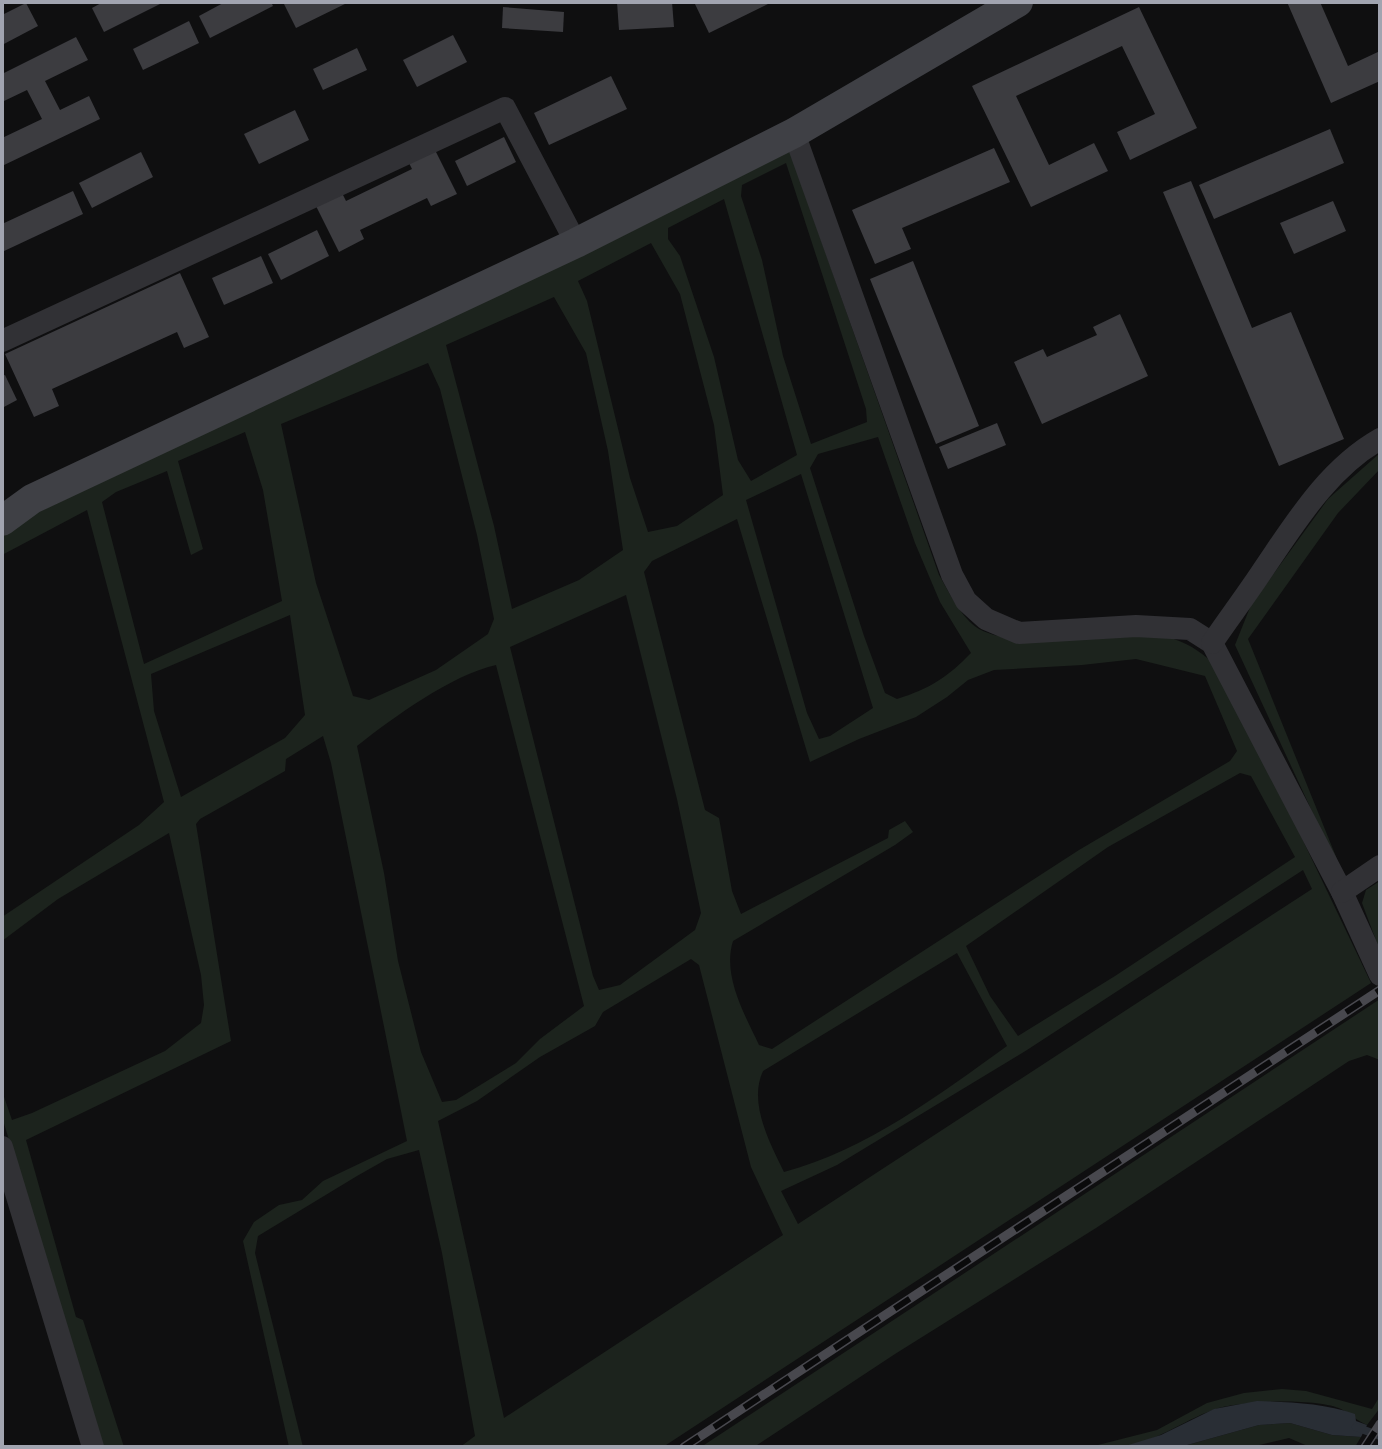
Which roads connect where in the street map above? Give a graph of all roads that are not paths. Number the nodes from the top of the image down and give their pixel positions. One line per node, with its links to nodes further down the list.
1 (1012, 3): 2 (street)
2 (794, 133): 3 (street); 7 (street)
3 (576, 243): 4 (street); 6 (street)
4 (2, 341)
5 (1380, 439): 7 (street)
6 (2, 521)
7 (1212, 643): 9 (street)
8 (1380, 866): 9 (street)
9 (1342, 892): 10 (street)
10 (1380, 975)
11 (2, 1147): 12 (street)
12 (93, 1447)

